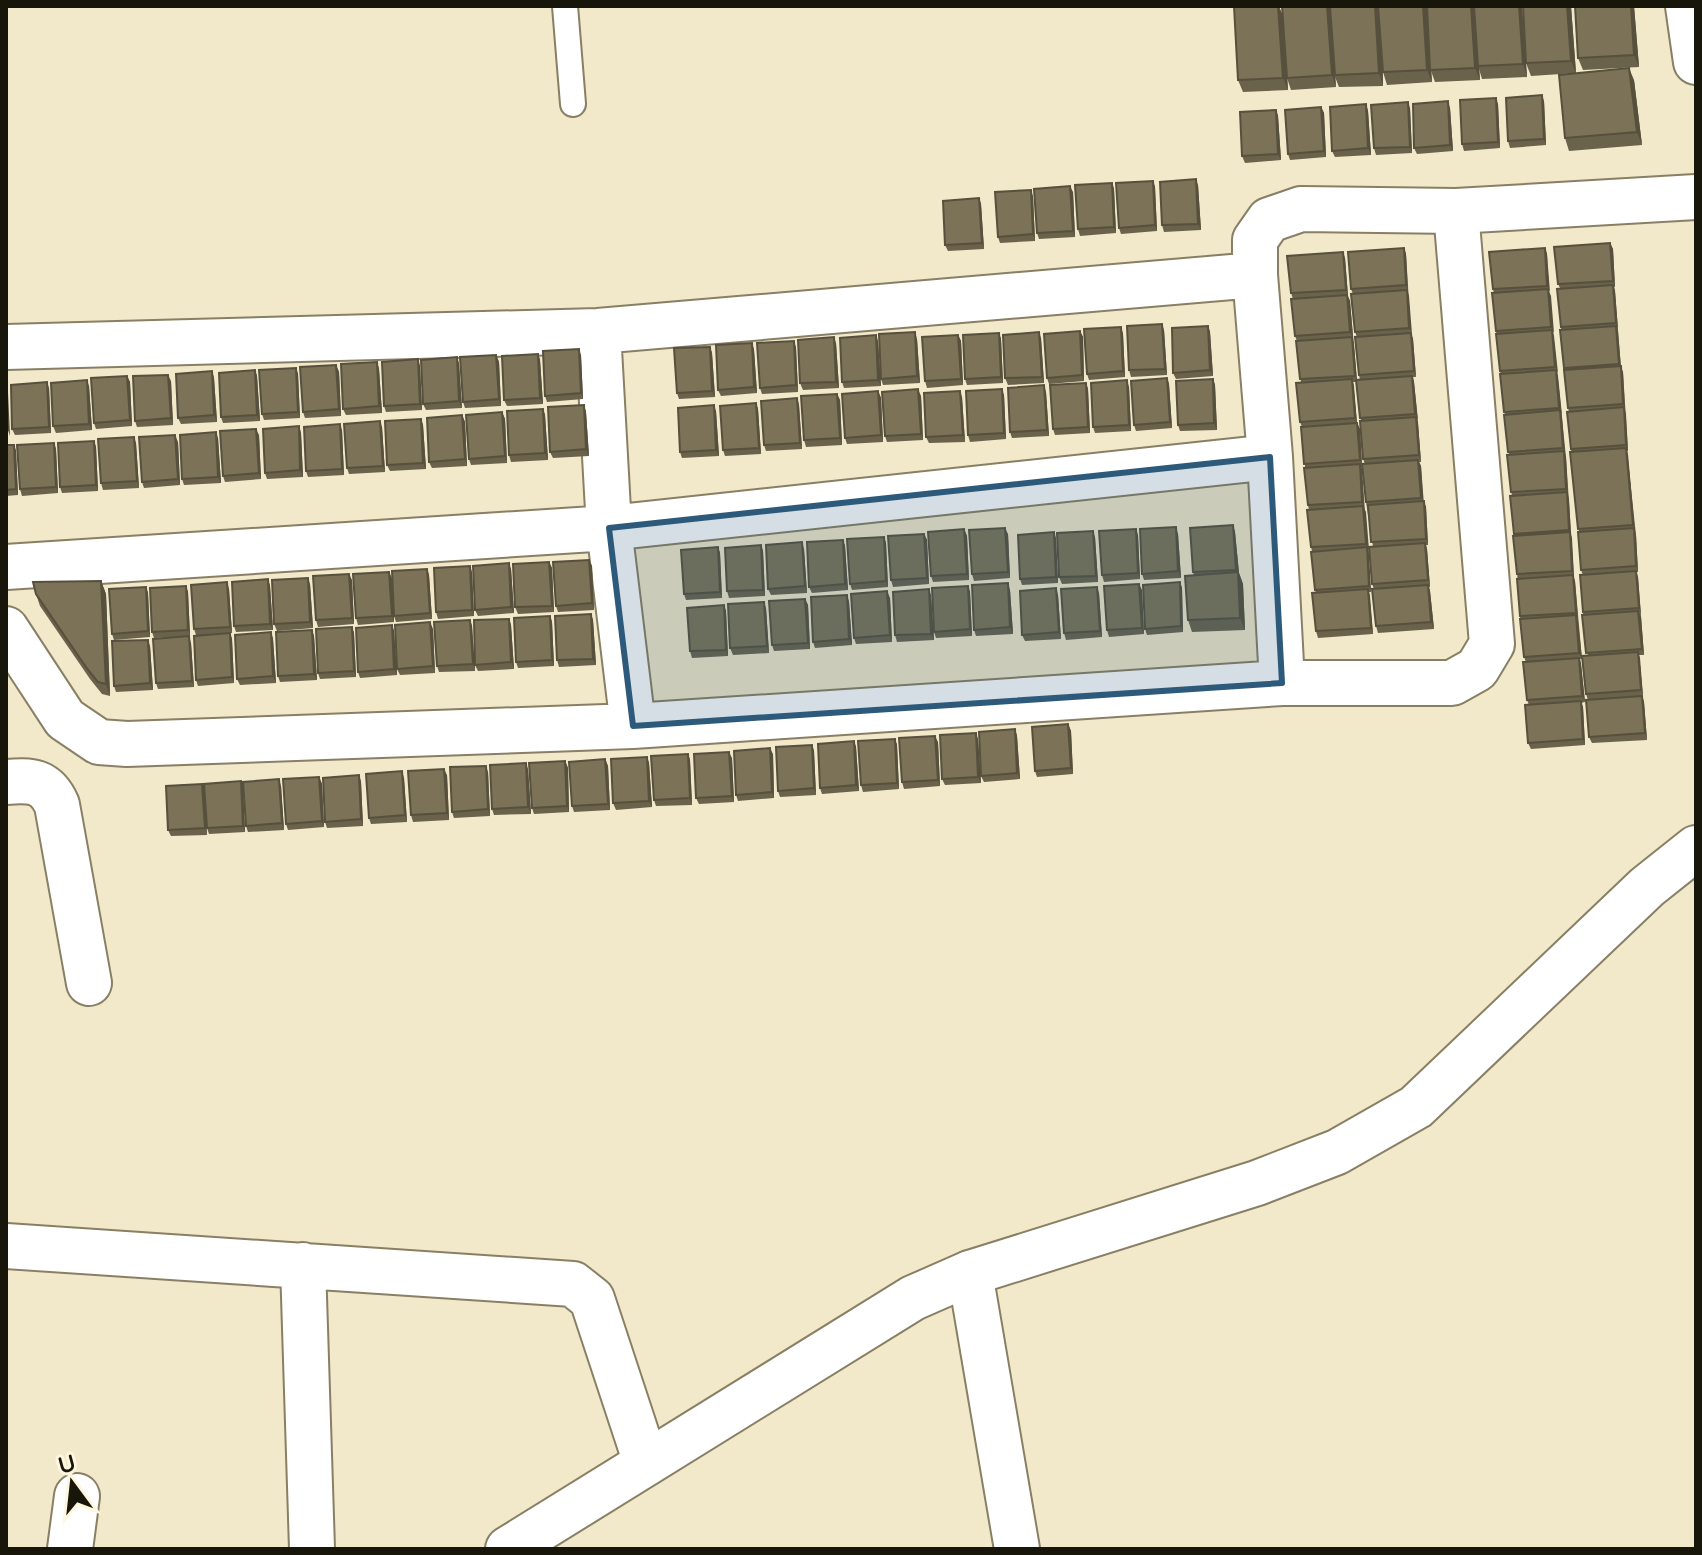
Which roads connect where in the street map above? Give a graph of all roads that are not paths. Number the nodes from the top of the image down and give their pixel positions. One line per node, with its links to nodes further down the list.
1 (565, 6): 4 (lane)
2 (1688, 6): 3 (street)
3 (1696, 62)
4 (573, 104)
5 (1696, 197): 6 (street)
6 (1456, 211): 7 (street); 14 (street)
7 (1255, 275): 8 (street); 10 (street)
8 (598, 331): 9 (street); 11 (street)
9 (6, 347)
10 (1270, 457): 11 (street); 14 (street)
11 (609, 528): 12 (street); 15 (street)
12 (6, 567)
13 (6, 629): 15 (street)
14 (1282, 683): 15 (street)
15 (633, 726)
16 (6, 782): 18 (street)
17 (1696, 848): 21 (street)
18 (89, 983)
19 (6, 1246): 20 (street)
20 (303, 1265): 22 (street); 25 (street)
21 (970, 1273): 22 (street); 27 (street)
22 (646, 1463): 26 (street)
23 (77, 1496): 24 (street)
24 (70, 1549)
25 (312, 1549)
26 (508, 1549)
27 (1017, 1549)

